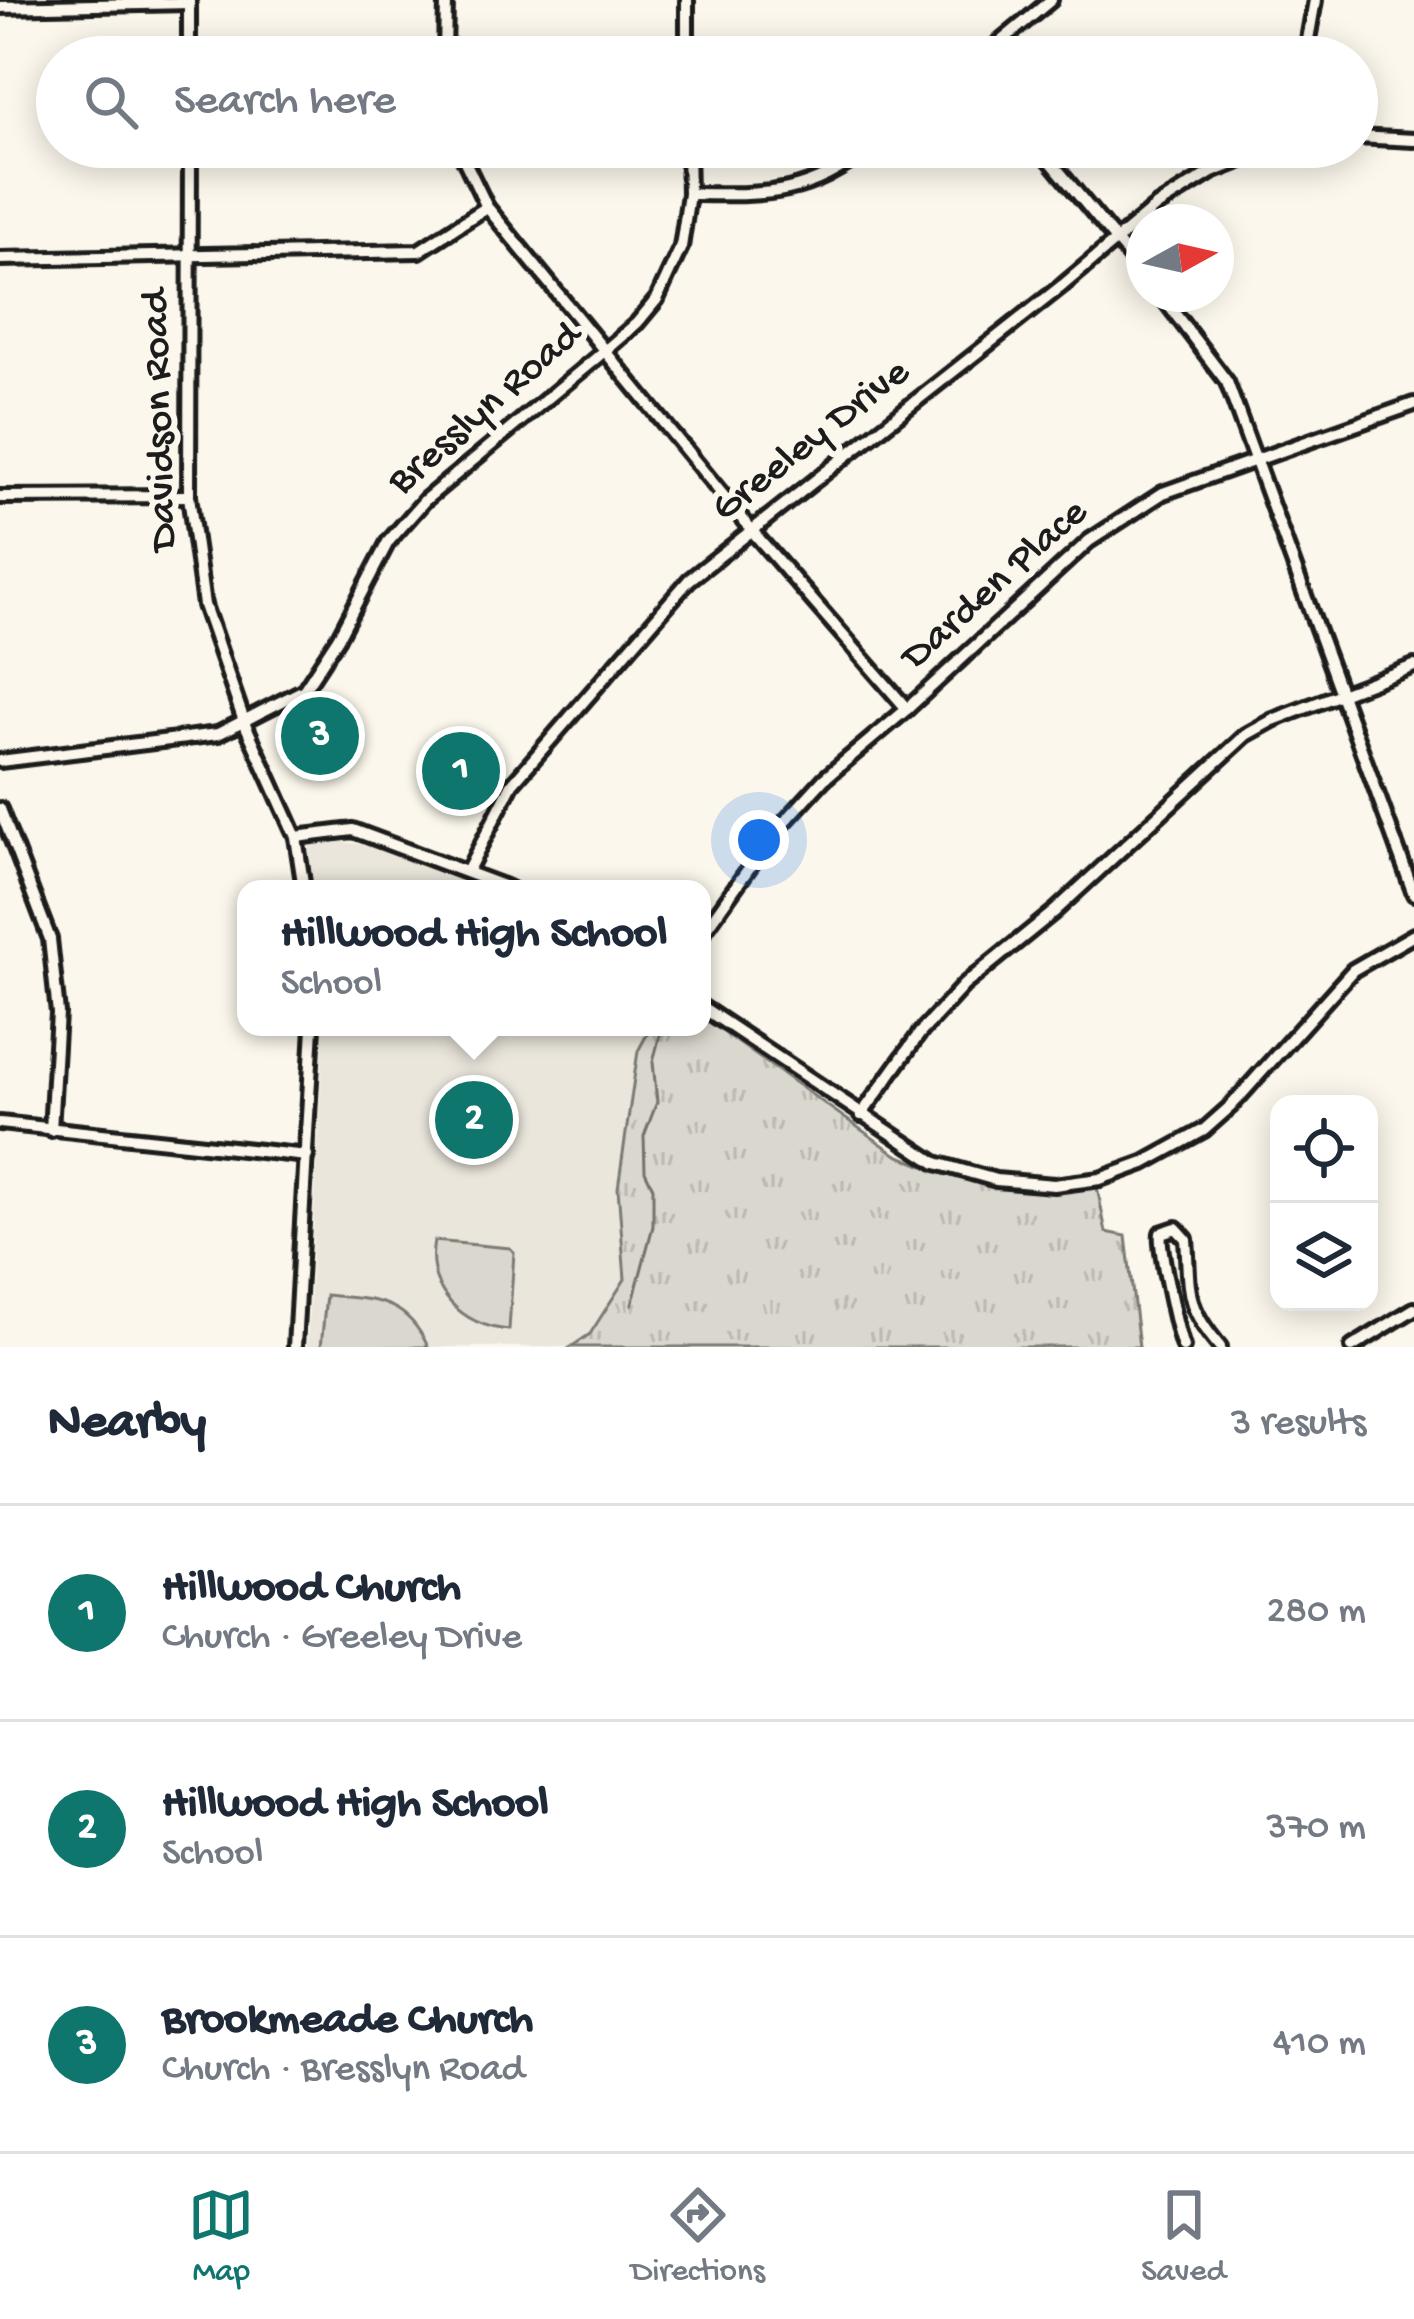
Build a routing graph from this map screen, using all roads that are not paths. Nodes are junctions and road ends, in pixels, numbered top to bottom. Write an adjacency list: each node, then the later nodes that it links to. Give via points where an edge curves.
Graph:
1 (446, 0): 8 (street)
2 (687, 0): 9 (street)
3 (1051, 0): 10 (street)
4 (1315, 0): 11 (street)
5 (189, 1): 6 (street); 7 (street)
6 (0, 8)
7 (189, 36)
8 (446, 36)
9 (687, 36)
10 (1007, 36)
11 (1309, 36)
12 (1378, 138): 13 (street)
13 (1414, 140)
14 (190, 168): 24 (street, Davidson Road)
15 (468, 168): 21 (street)
16 (688, 168): 20 (street, Bresslyn Road)
17 (840, 168): 20 (street, via 793,191)
18 (1056, 168): 22 (street)
19 (1222, 168): 22 (street, Greeley Drive)
20 (689, 194): 27 (street, Bresslyn Road, via 672,272 637,323)
21 (487, 207): 24 (street, via 419,251); 27 (street)
22 (1115, 239): 23 (street); 32 (street, Greeley Drive)
23 (1126, 252)
24 (191, 254): 25 (street); 30 (street, Davidson Road)
25 (0, 260)
26 (1174, 312): 29 (street, via 1227,382)
27 (604, 351): 32 (street); 36 (street, Bresslyn Road, via 425,500 388,542 304,690)
28 (1414, 404): 29 (street, Darden Place)
29 (1257, 458): 34 (street); 35 (street, Darden Place, via 1163,493 1089,542)
30 (189, 496): 31 (street); 36 (street, Davidson Road, via 204,605)
31 (0, 497)
32 (753, 532): 35 (street); 40 (street, Greeley Drive, via 689,580 512,784)
33 (1414, 666): 34 (street)
34 (1341, 695): 43 (street); 48 (street, via 1246,735 1196,778 964,986)
35 (907, 710): 44 (street, Darden Place, via 840,764 771,837)
36 (245, 724): 37 (street, Bresslyn Road); 39 (street, Davidson Road)
37 (0, 761)
38 (0, 808): 50 (street, via 50,939 58,1013)
39 (296, 837): 40 (street, via 353,830); 41 (street, Davidson Road)
40 (466, 872): 42 (street)
41 (303, 880)
42 (487, 880)
43 (1414, 894)
44 (711, 921)
45 (1414, 934): 48 (street, via 1353,970 1204,1130 1100,1179 996,1180 936,1163)
46 (711, 1013): 48 (street)
47 (313, 1036): 51 (street)
48 (861, 1115)
49 (0, 1124): 50 (street)
50 (51, 1130): 51 (street)
51 (307, 1156): 55 (street)
52 (1414, 1309): 57 (street)
53 (1201, 1324): 54 (street); 54 (street, via 1186,1278 1186,1238 1167,1229 1160,1252); 56 (street)
54 (1181, 1340)
55 (295, 1347)
56 (1220, 1347)
57 (1352, 1347)

